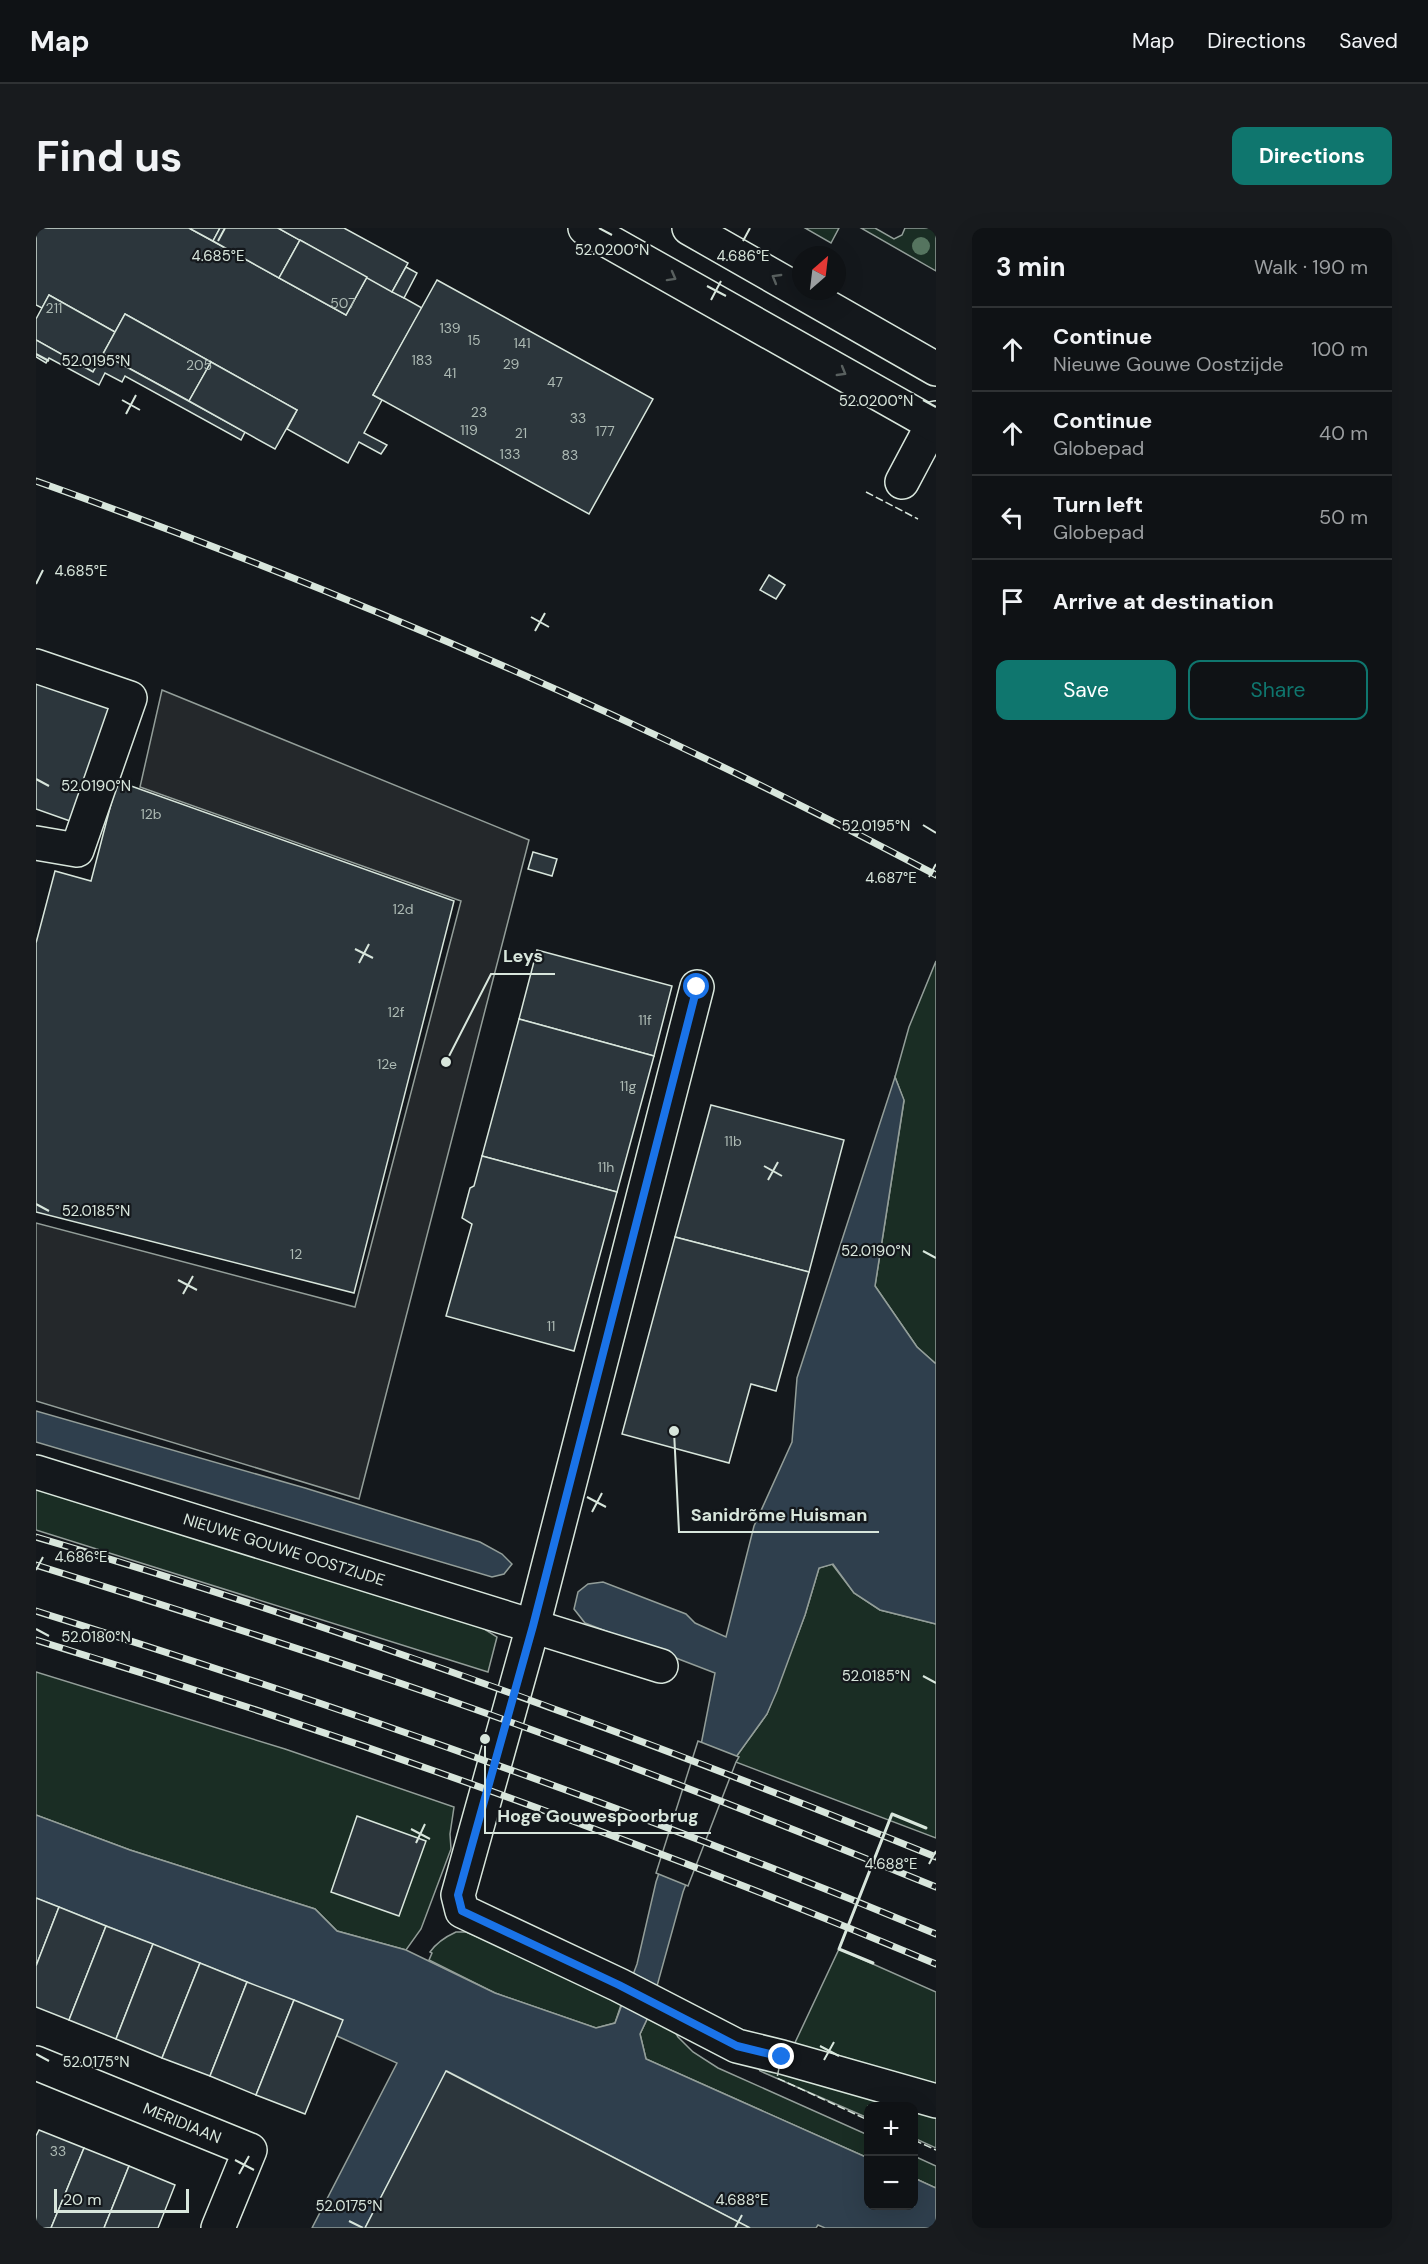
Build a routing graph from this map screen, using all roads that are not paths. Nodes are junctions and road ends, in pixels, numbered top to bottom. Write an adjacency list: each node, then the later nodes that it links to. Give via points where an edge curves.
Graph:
1 (585, 228): 4 (street, one-way to 4)
2 (689, 228): 3 (street, one-way to 2)
3 (936, 369)
4 (935, 423): 5 (street)
5 (902, 482)
6 (36, 666): 7 (street, via 130,698 77,850)
7 (36, 843)
8 (697, 987): 10 (street)
9 (36, 1472): 10 (street, NIEUWE GOUWE OOSTZIJDE)
10 (533, 1626): 11 (street, NIEUWE GOUWE OOSTZIJDE); 13 (street, via 458,1895 462,1911 737,2046)
11 (660, 1666)
12 (36, 2063): 14 (street, MERIDIAAN, via 250,2150)
13 (936, 2102)
14 (218, 2228)

